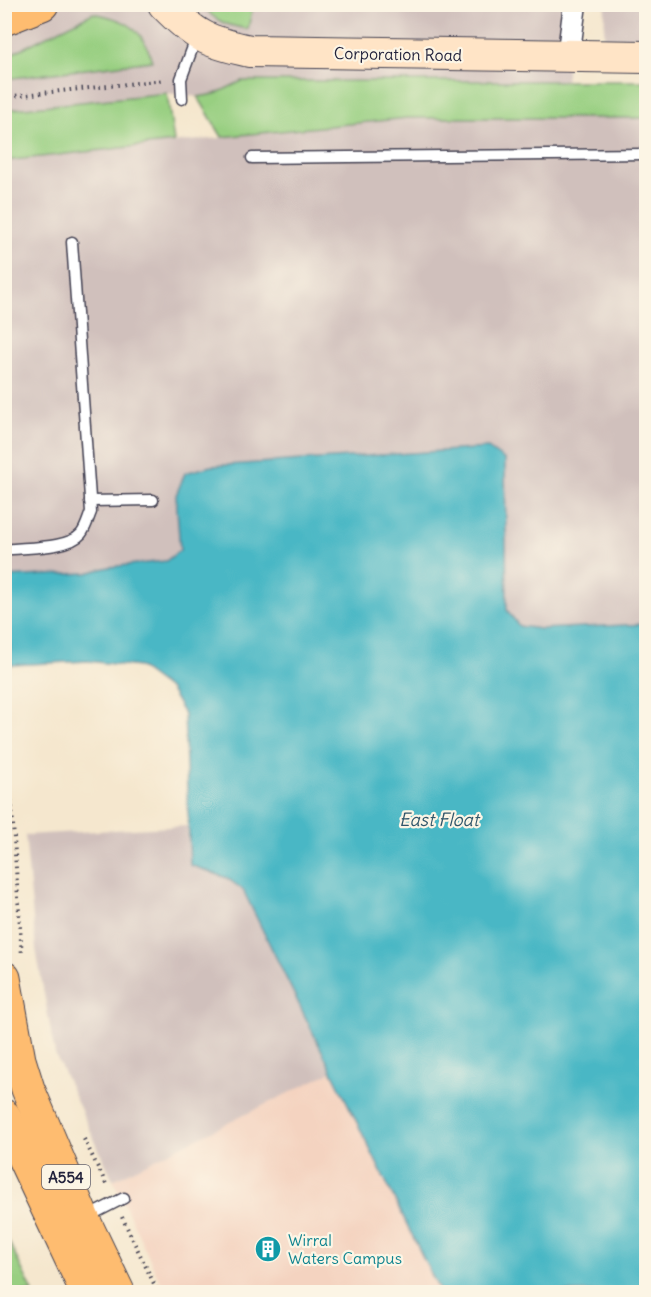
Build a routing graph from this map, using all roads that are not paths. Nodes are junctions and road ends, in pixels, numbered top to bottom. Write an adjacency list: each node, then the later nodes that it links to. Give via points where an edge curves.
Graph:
1 (42, 4): 4 (main road)
2 (164, 4): 5 (main road, Corporation Road)
3 (575, 4): 7 (street)
4 (4, 20)
5 (198, 34): 7 (main road, Corporation Road, via 212,43 249,51); 8 (lane, via 180,79)
6 (646, 57): 7 (main road, Corporation Road)
7 (568, 58)
8 (182, 99)
9 (646, 154): 10 (lane)
10 (252, 158)
11 (72, 242): 13 (lane)
12 (153, 500): 13 (lane)
13 (90, 501): 14 (lane, via 91,512 84,531 75,539)
14 (4, 550)
15 (13, 968): 16 (main road, A554)
16 (12, 1061): 19 (main road, A554)
17 (4, 1116): 19 (main road, A554)
18 (124, 1198): 19 (lane)
19 (70, 1226): 20 (main road, A554); 21 (main road, A554)
20 (87, 1293)
21 (118, 1293)

